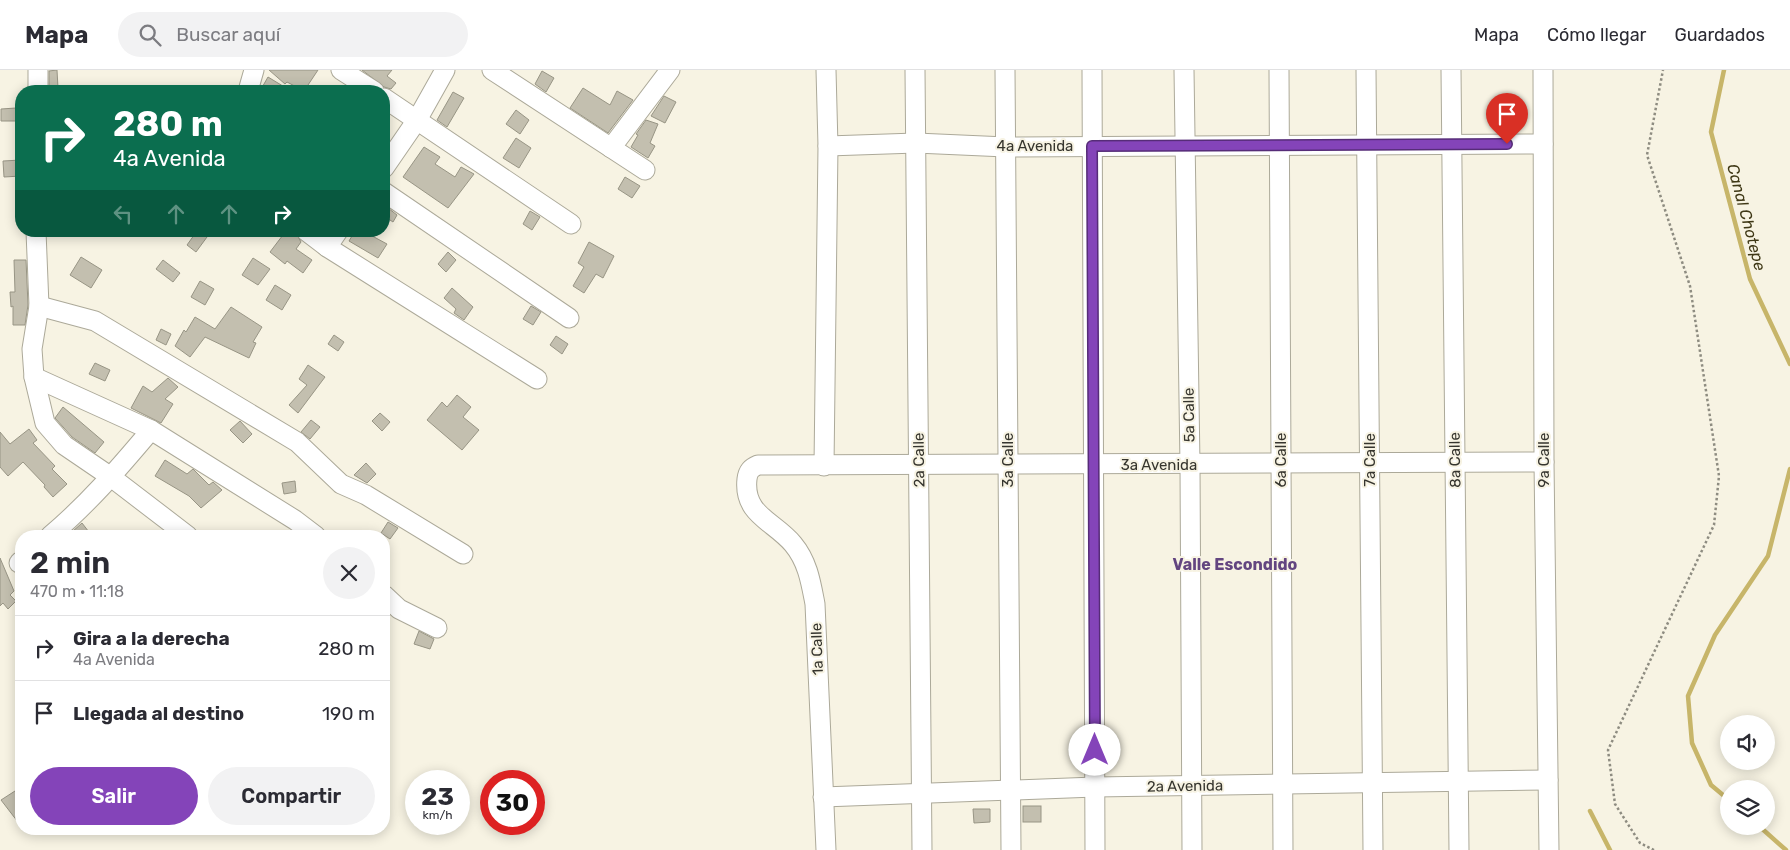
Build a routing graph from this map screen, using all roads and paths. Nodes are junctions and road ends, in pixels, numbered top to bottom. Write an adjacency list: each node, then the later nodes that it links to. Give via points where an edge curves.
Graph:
1 (38, 70): 17 (street)
2 (254, 70): 18 (street)
3 (341, 70): 19 (street)
4 (445, 70): 21 (street)
5 (492, 70): 31 (street)
6 (670, 70): 31 (street)
7 (826, 70): 27 (street)
8 (915, 70): 22 (street, 2a Calle)
9 (1005, 70): 30 (street, 3a Calle)
10 (1092, 70): 28 (street)
11 (1184, 70): 29 (street, 5a Calle)
12 (1279, 70): 25 (street, 6a Calle)
13 (1366, 70): 26 (street, 7a Calle)
14 (1451, 70): 23 (street, 8a Calle)
15 (1543, 70): 24 (street, 9a Calle)
16 (1663, 70): 80 (path, via 1647,155 1690,286 1719,476 1714,526 1608,750 1615,804 1640,843)
17 (38, 85)
18 (250, 85)
19 (365, 85)
20 (390, 102): 21 (street)
21 (417, 120): 32 (street); 35 (street)
22 (916, 143): 27 (street, 4a Avenida); 30 (street, 4a Avenida); 52 (street, 2a Calle)
23 (1452, 144): 24 (street, 4a Avenida); 26 (street, 4a Avenida); 46 (street, 8a Calle)
24 (1543, 144): 45 (street, 9a Calle)
25 (1280, 145): 26 (street, 4a Avenida); 29 (street, 4a Avenida); 47 (street, 6a Calle)
26 (1367, 145): 48 (street, 7a Calle)
27 (828, 146): 51 (street)
28 (1092, 146): 29 (street, 4a Avenida); 30 (street, 4a Avenida); 49 (street)
29 (1184, 146): 50 (street, 5a Calle)
30 (1006, 147): 53 (street, 3a Calle)
31 (611, 148): 33 (street)
32 (390, 159)
33 (645, 170)
34 (390, 196): 41 (street)
35 (571, 224)
36 (36, 237): 40 (street)
37 (314, 237): 39 (street)
38 (334, 237): 39 (street)
39 (327, 247): 43 (street)
40 (39, 306): 42 (street, via 32,350); 59 (street, via 95,321 296,442 341,484 366,495)
41 (569, 318)
42 (34, 377): 44 (street); 55 (street, via 45,423 64,445)
43 (537, 379)
44 (151, 430): 55 (street); 58 (street)
45 (1544, 462): 46 (street, 3a Avenida); 62 (street, 9a Calle)
46 (1456, 463): 48 (street, 3a Avenida); 63 (street, 8a Calle)
47 (1281, 464): 48 (street, 3a Avenida); 50 (street, 3a Avenida); 65 (street, 6a Calle)
48 (1370, 464): 64 (street, 7a Calle)
49 (1094, 465): 50 (street, 3a Avenida); 53 (street, 3a Avenida); 67 (street)
50 (1190, 465): 66 (street, 5a Calle)
51 (824, 466): 52 (street, 3a Avenida); 54 (street, 3a Avenida, via 758,466)
52 (919, 466): 53 (street, 3a Avenida); 69 (street, 2a Calle)
53 (1008, 466): 68 (street, 3a Calle)
54 (748, 473): 70 (street, 1a Calle, via 746,494 754,510 793,544 808,568 815,604)
55 (111, 477): 56 (street); 57 (street)
56 (57, 530)
57 (180, 530)
58 (308, 530)
59 (463, 554)
60 (390, 601): 61 (street, via 399,609)
61 (437, 628)
62 (1548, 780): 63 (street, 2a Avenida); 79 (street, 9a Calle)
63 (1458, 781): 64 (street, 2a Avenida); 78 (street, 8a Calle)
64 (1372, 783): 65 (street, 2a Avenida); 77 (street, 7a Calle)
65 (1282, 784): 66 (street, 2a Avenida); 76 (street, 6a Calle)
66 (1192, 786): 67 (street, 2a Avenida); 75 (street, 5a Calle)
67 (1095, 787): 68 (street, 2a Avenida); 74 (street)
68 (1011, 790): 69 (street, 2a Avenida); 73 (street, 3a Calle)
69 (921, 792): 70 (street, 2a Avenida); 72 (street, 2a Calle)
70 (823, 796): 71 (street, 1a Calle)
71 (826, 850)
72 (922, 850)
73 (1011, 850)
74 (1095, 850)
75 (1192, 850)
76 (1283, 850)
77 (1373, 850)
78 (1459, 850)
79 (1549, 850)
80 (1654, 850)

